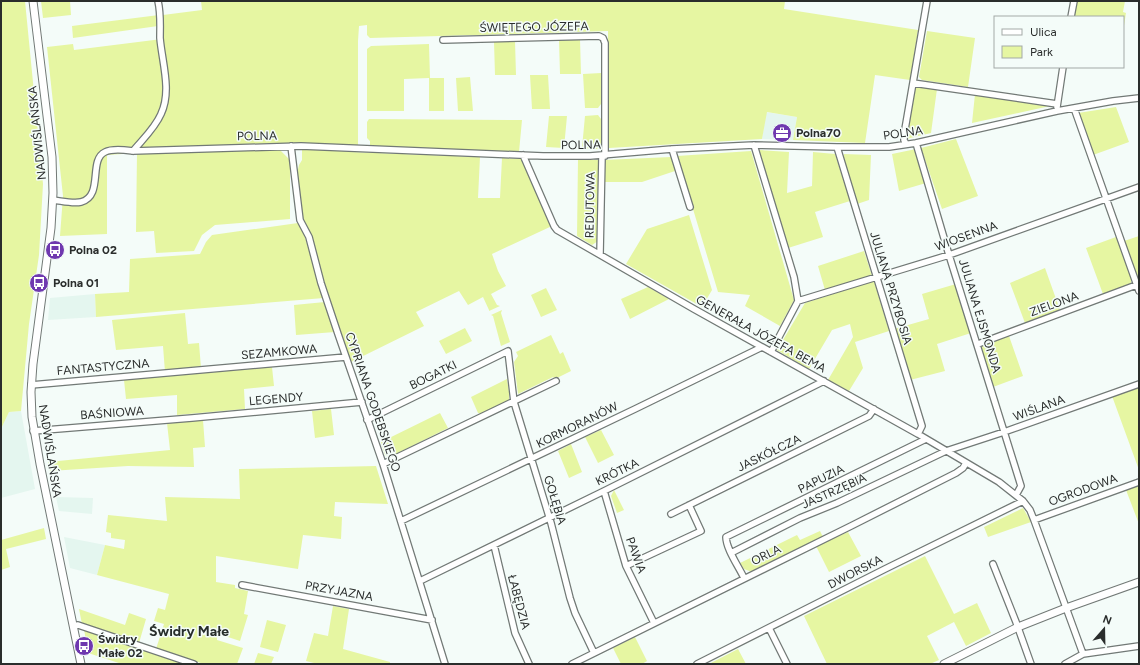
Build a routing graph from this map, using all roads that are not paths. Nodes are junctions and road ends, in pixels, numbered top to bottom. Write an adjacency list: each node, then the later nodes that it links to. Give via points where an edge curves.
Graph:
1 (32, 1): 24 (main road, NADWIŚLAŃSKA, via 52,157)
2 (158, 1): 19 (street, via 166,97 162,113 155,125)
3 (927, 1): 8 (street)
4 (1074, 1): 5 (street)
5 (1071, 16)
6 (443, 40): 21 (street, ŚWIĘTEGO JÓZEFA, via 599,36 603,38)
7 (1063, 68): 10 (street)
8 (913, 83): 10 (street); 14 (street, via 904,136)
9 (1139, 98): 11 (street, POLNA)
10 (1057, 104): 12 (street)
11 (1074, 108): 12 (street, POLNA); 23 (street)
12 (1057, 111): 13 (street, POLNA)
13 (916, 143): 14 (street, POLNA); 27 (street, JULIANA EJSMONDA)
14 (906, 144): 17 (street, POLNA, via 889,147)
15 (754, 145): 17 (street, POLNA); 18 (street, POLNA); 31 (street, via 794,277)
16 (291, 146): 19 (street, POLNA); 20 (street, POLNA); 36 (street, CYPRIANA GODEBSKIEGO, via 300,220)
17 (837, 147): 28 (street, JULIANA PRZYBOSIA)
18 (672, 149): 21 (street, POLNA); 25 (street)
19 (133, 151): 24 (street, POLNA, via 114,150 102,154 97,164 93,192 82,202)
20 (523, 155): 21 (street, POLNA); 26 (street, GENERAŁA JÓZEFA BEMA, via 557,230)
21 (603, 156): 26 (street, REDUTOWA)
22 (1139, 187): 23 (street, WIOSENNA)
23 (1106, 199): 27 (street, WIOSENNA); 29 (street)
24 (54, 200): 41 (main road, NADWIŚLAŃSKA)
25 (690, 207)
26 (600, 254): 33 (street, GENERAŁA JÓZEFA BEMA)
27 (949, 255): 28 (street, WIOSENNA); 32 (street, JULIANA EJSMONDA)
28 (876, 278): 31 (street, WIOSENNA); 49 (street, JULIANA PRZYBOSIA, via 922,426)
29 (1138, 284): 30 (street); 32 (street, ZIELONA)
30 (1139, 291)
31 (798, 301): 35 (street)
32 (978, 344): 48 (street, JULIANA EJSMONDA)
33 (762, 347): 35 (street, GENERAŁA JÓZEFA BEMA); 52 (street, KORMORANÓW)
34 (508, 351): 43 (street, GOŁĘBIA); 46 (street, BOGATKI)
35 (771, 352): 39 (street, GENERAŁA JÓZEFA BEMA)
36 (346, 357): 37 (street, SEZAMKOWA); 42 (street, CYPRIANA GODEBSKIEGO)
37 (177, 372): 41 (street, FANTASTYCZNA)
38 (556, 381): 43 (street)
39 (824, 381): 44 (street, GENERAŁA JÓZEFA BEMA); 56 (street, KRÓTKA)
40 (1139, 384): 48 (street, WIŚLANA)
41 (31, 385): 47 (main road, NADWIŚLAŃSKA)
42 (362, 402): 45 (street, LEGENDY); 46 (street, CYPRIANA GODEBSKIEGO)
43 (514, 402): 52 (street, GOŁĘBIA); 54 (street)
44 (874, 410): 49 (street, GENERAŁA JÓZEFA BEMA); 59 (street, JASKÓŁCZA, via 869,416)
45 (192, 418): 47 (street, BAŚNIOWA)
46 (367, 420): 54 (street, CYPRIANA GODEBSKIEGO)
47 (33, 431): 75 (main road, NADWIŚLAŃSKA)
48 (1004, 432): 51 (street, WIŚLANA); 57 (street, JULIANA EJSMONDA, via 1021,486)
49 (918, 434): 50 (street, GENERAŁA JÓZEFA BEMA)
50 (926, 439): 51 (street, GENERAŁA JÓZEFA BEMA); 65 (street, PAPUZIA, via 726,537)
51 (946, 451): 53 (street, GENERAŁA JÓZEFA BEMA); 65 (street, JASTRZĘBIA, via 800,518)
52 (531, 459): 61 (street, GOŁĘBIA); 63 (street, KORMORANÓW)
53 (966, 462): 57 (street, GENERAŁA JÓZEFA BEMA); 68 (street, ORLA, via 956,473)
54 (383, 464): 63 (street, CYPRIANA GODEBSKIEGO)
55 (1139, 482): 62 (street, OGRODOWA)
56 (604, 492): 61 (street, KRÓTKA); 67 (street, PAWIA)
57 (1016, 495): 58 (street, GENERAŁA JÓZEFA BEMA)
58 (1023, 501): 62 (street); 77 (street, DWORSKA)
59 (689, 505): 60 (street, JASKÓŁCZA); 67 (street, via 701,531)
60 (671, 514)
61 (549, 518): 64 (street, KRÓTKA); 79 (street, GOŁĘBIA, via 572,605)
62 (1034, 520): 72 (street)
63 (401, 521): 69 (street, CYPRIANA GODEBSKIEGO)
64 (494, 545): 69 (street, KRÓTKA); 84 (street, ŁABĘDZIA, via 515,633)
65 (731, 553): 68 (street)
66 (993, 564): 76 (street)
67 (626, 566): 74 (street, PAWIA)
68 (744, 578): 74 (street, ORLA)
69 (420, 581): 73 (street, CYPRIANA GODEBSKIEGO)
70 (1139, 582): 72 (main road)
71 (242, 585): 73 (street, PRZYJAZNA)
72 (1066, 608): 76 (main road); 80 (street)
73 (432, 620): 83 (street, CYPRIANA GODEBSKIEGO)
74 (654, 623): 79 (street, ORLA)
75 (74, 626): 81 (main road, NADWIŚLAŃSKA); 82 (street)
76 (1018, 627): 88 (main road); 89 (street)
77 (769, 628): 86 (street, DWORSKA); 87 (street)
78 (1139, 646): 80 (street)
79 (594, 653): 85 (street, ORLA)
80 (1083, 654): 90 (street)
81 (82, 664)
82 (194, 664)
83 (445, 664)
84 (529, 664)
85 (572, 664)
86 (697, 664)
87 (786, 664)
88 (944, 664)
89 (1031, 664)
90 (1066, 664)

